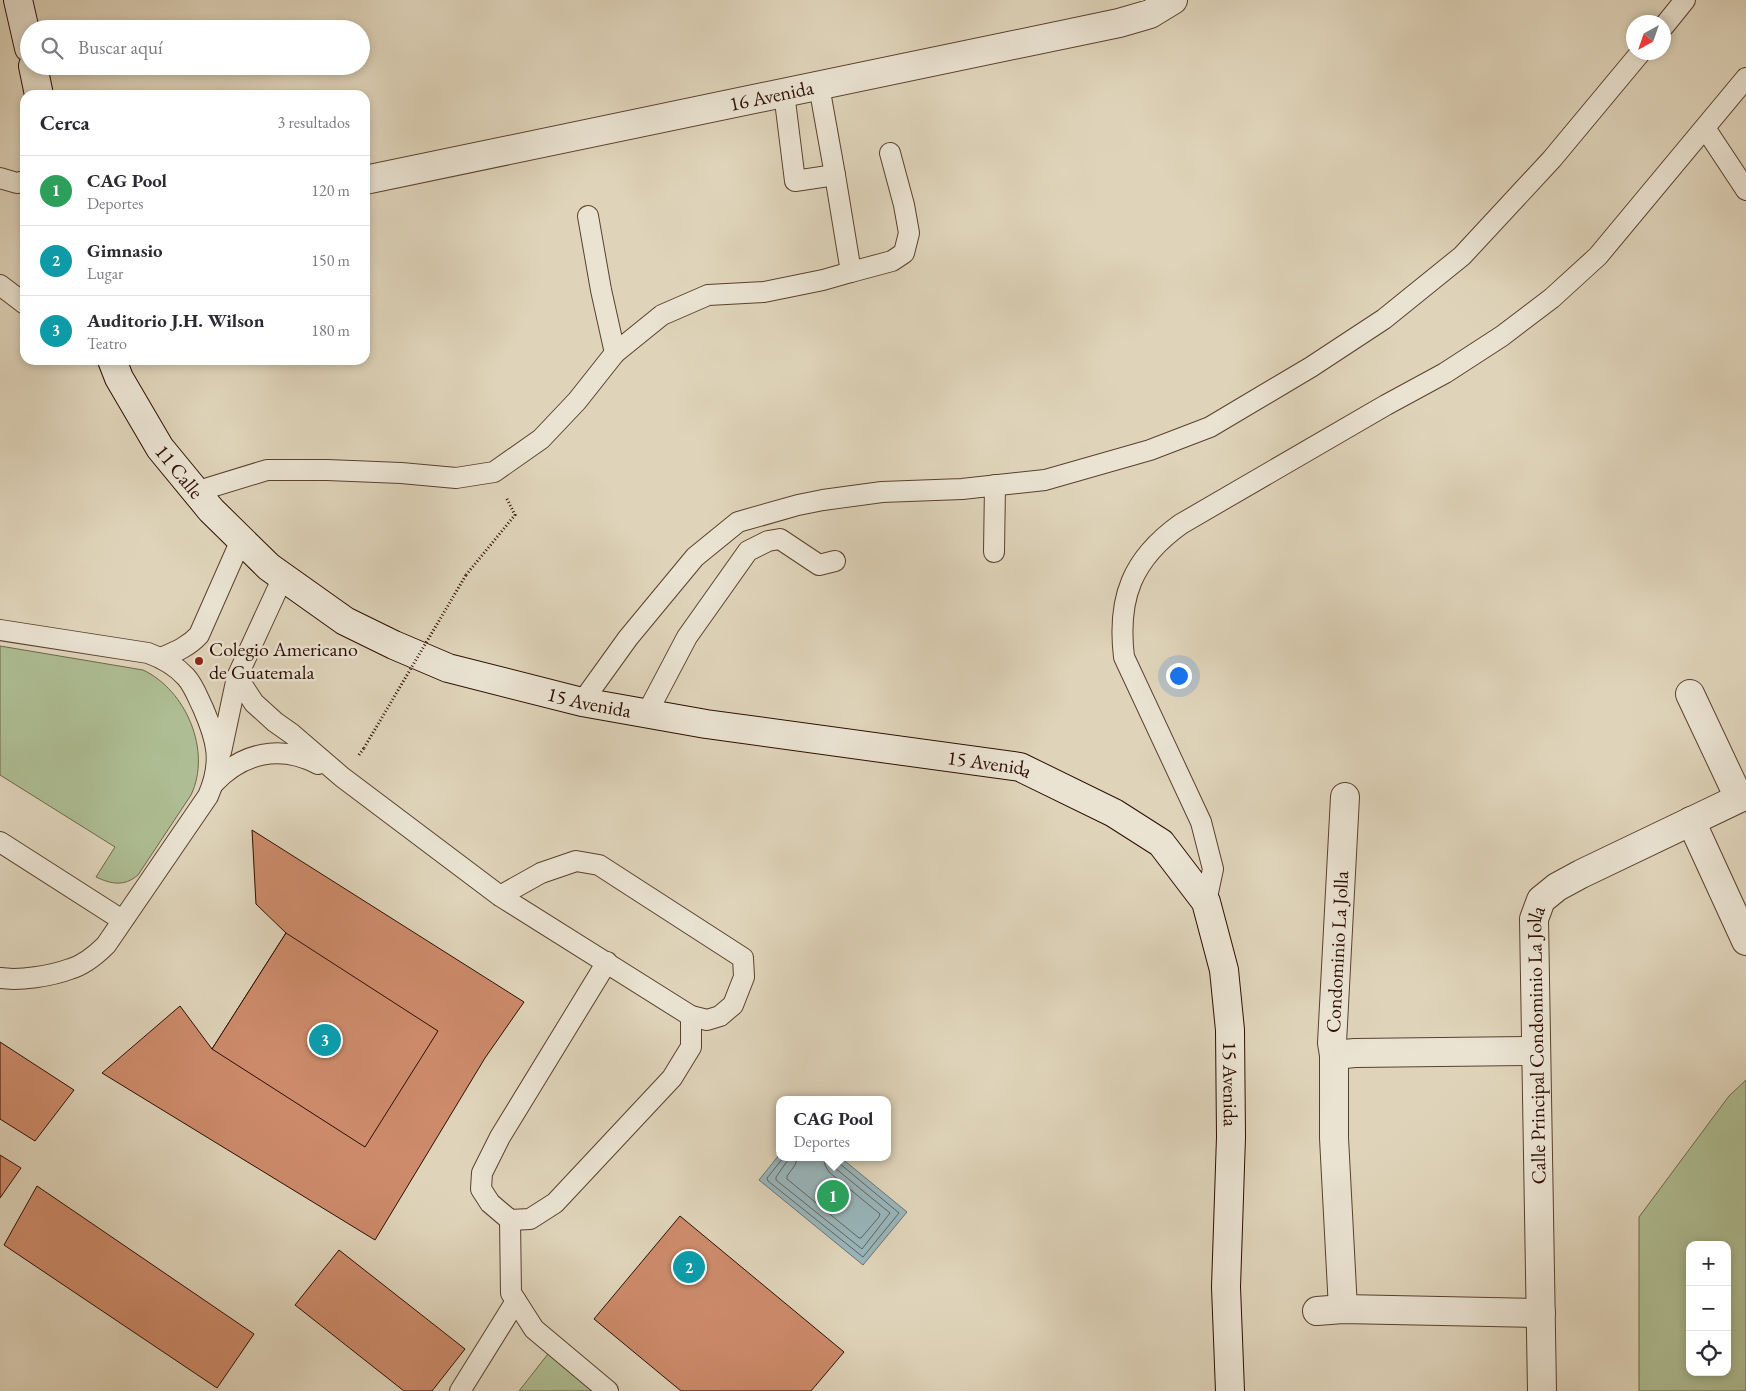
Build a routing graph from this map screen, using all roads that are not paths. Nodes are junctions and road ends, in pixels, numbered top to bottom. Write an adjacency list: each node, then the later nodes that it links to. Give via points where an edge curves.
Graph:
1 (18, 0): 5 (street)
2 (1173, 0): 9 (street, 16 Avenida, via 1150,14 1119,23)
3 (1686, 0): 4 (lane)
4 (1671, 18)
5 (23, 20)
6 (1634, 60): 25 (lane, via 1552,159 1462,256 1384,319 1210,427 1150,450 1045,480)
7 (35, 75): 10 (street)
8 (1746, 78): 12 (lane)
9 (819, 86): 11 (street, 16 Avenida); 14 (lane)
10 (38, 90)
11 (784, 93): 14 (lane, via 795,181); 16 (street, 16 Avenida)
12 (1705, 128): 18 (lane); 44 (lane, via 1598,256 1552,298 1446,373 1181,524 1164,536 1138,568 1123,610 1124,658 1200,822 1213,869)
13 (890, 153): 20 (lane, via 909,233 904,253 892,261)
14 (835, 175): 20 (lane)
15 (0, 178): 17 (lane)
16 (370, 179)
17 (20, 182)
18 (1746, 190)
19 (588, 216): 23 (lane)
20 (851, 272): 23 (lane, via 764,292 708,295 662,315)
21 (0, 285): 22 (lane)
22 (20, 300)
23 (615, 354): 26 (lane, via 541,439 494,472 456,478 401,473 267,470)
24 (114, 365): 26 (street, 11 Calle, via 160,448)
25 (995, 485): 28 (lane); 35 (lane, via 882,492 822,500 738,522 694,557 628,638)
26 (195, 492): 27 (street, 11 Calle)
27 (241, 540): 30 (street, 11 Calle); 32 (lane, via 199,635 192,643)
28 (994, 552)
29 (827, 563): 36 (lane, via 780,539 768,541 748,552 687,636)
30 (276, 572): 33 (lane); 35 (street, 15 Avenida, via 345,621 403,649 448,668)
31 (0, 630): 32 (lane, via 148,653)
32 (161, 658): 38 (lane, via 186,678 196,692 214,734 217,757)
33 (237, 677): 37 (lane, via 258,707); 38 (lane)
34 (1690, 694): 39 (street)
35 (582, 702): 36 (street, 15 Avenida)
36 (647, 713): 44 (street, 15 Avenida, via 1020,768 1114,813 1162,843)
37 (342, 777): 38 (lane, via 304,757 276,754 247,758); 43 (lane)
38 (214, 783): 45 (lane)
39 (1743, 796): 41 (street, Calle Principal Condominio La Jolla)
40 (1345, 797): 51 (street, Condominio La Jolla, via 1332,1043)
41 (1691, 821): 46 (street); 50 (street, Calle Principal Condominio La Jolla, via 1581,874 1541,900 1534,919)
42 (0, 842): 45 (lane)
43 (500, 896): 47 (lane); 49 (lane, via 541,873 576,861 598,865 742,958 744,977 733,1005 720,1016 707,1020)
44 (1206, 902): 57 (street, 15 Avenida, via 1224,970 1230,1030 1231,1136 1226,1287)
45 (122, 920): 48 (lane, via 106,945 70,969 27,978)
46 (1746, 941)
47 (607, 962): 49 (lane); 52 (lane, via 500,1137 482,1173 480,1189 490,1203)
48 (0, 978)
49 (691, 1016): 52 (lane, via 691,1047 672,1078 555,1203 530,1219)
50 (1536, 1051): 51 (street, Condominio La Jolla); 54 (street, Calle Principal Condominio La Jolla)
51 (1334, 1055): 54 (street, via 1330,1310)
52 (510, 1220): 53 (lane, via 511,1293)
53 (516, 1301): 55 (lane); 56 (lane, via 534,1329)
54 (1541, 1313): 58 (street, Calle Principal Condominio La Jolla)
55 (460, 1391)
56 (608, 1391)
57 (1230, 1391)
58 (1542, 1391)

